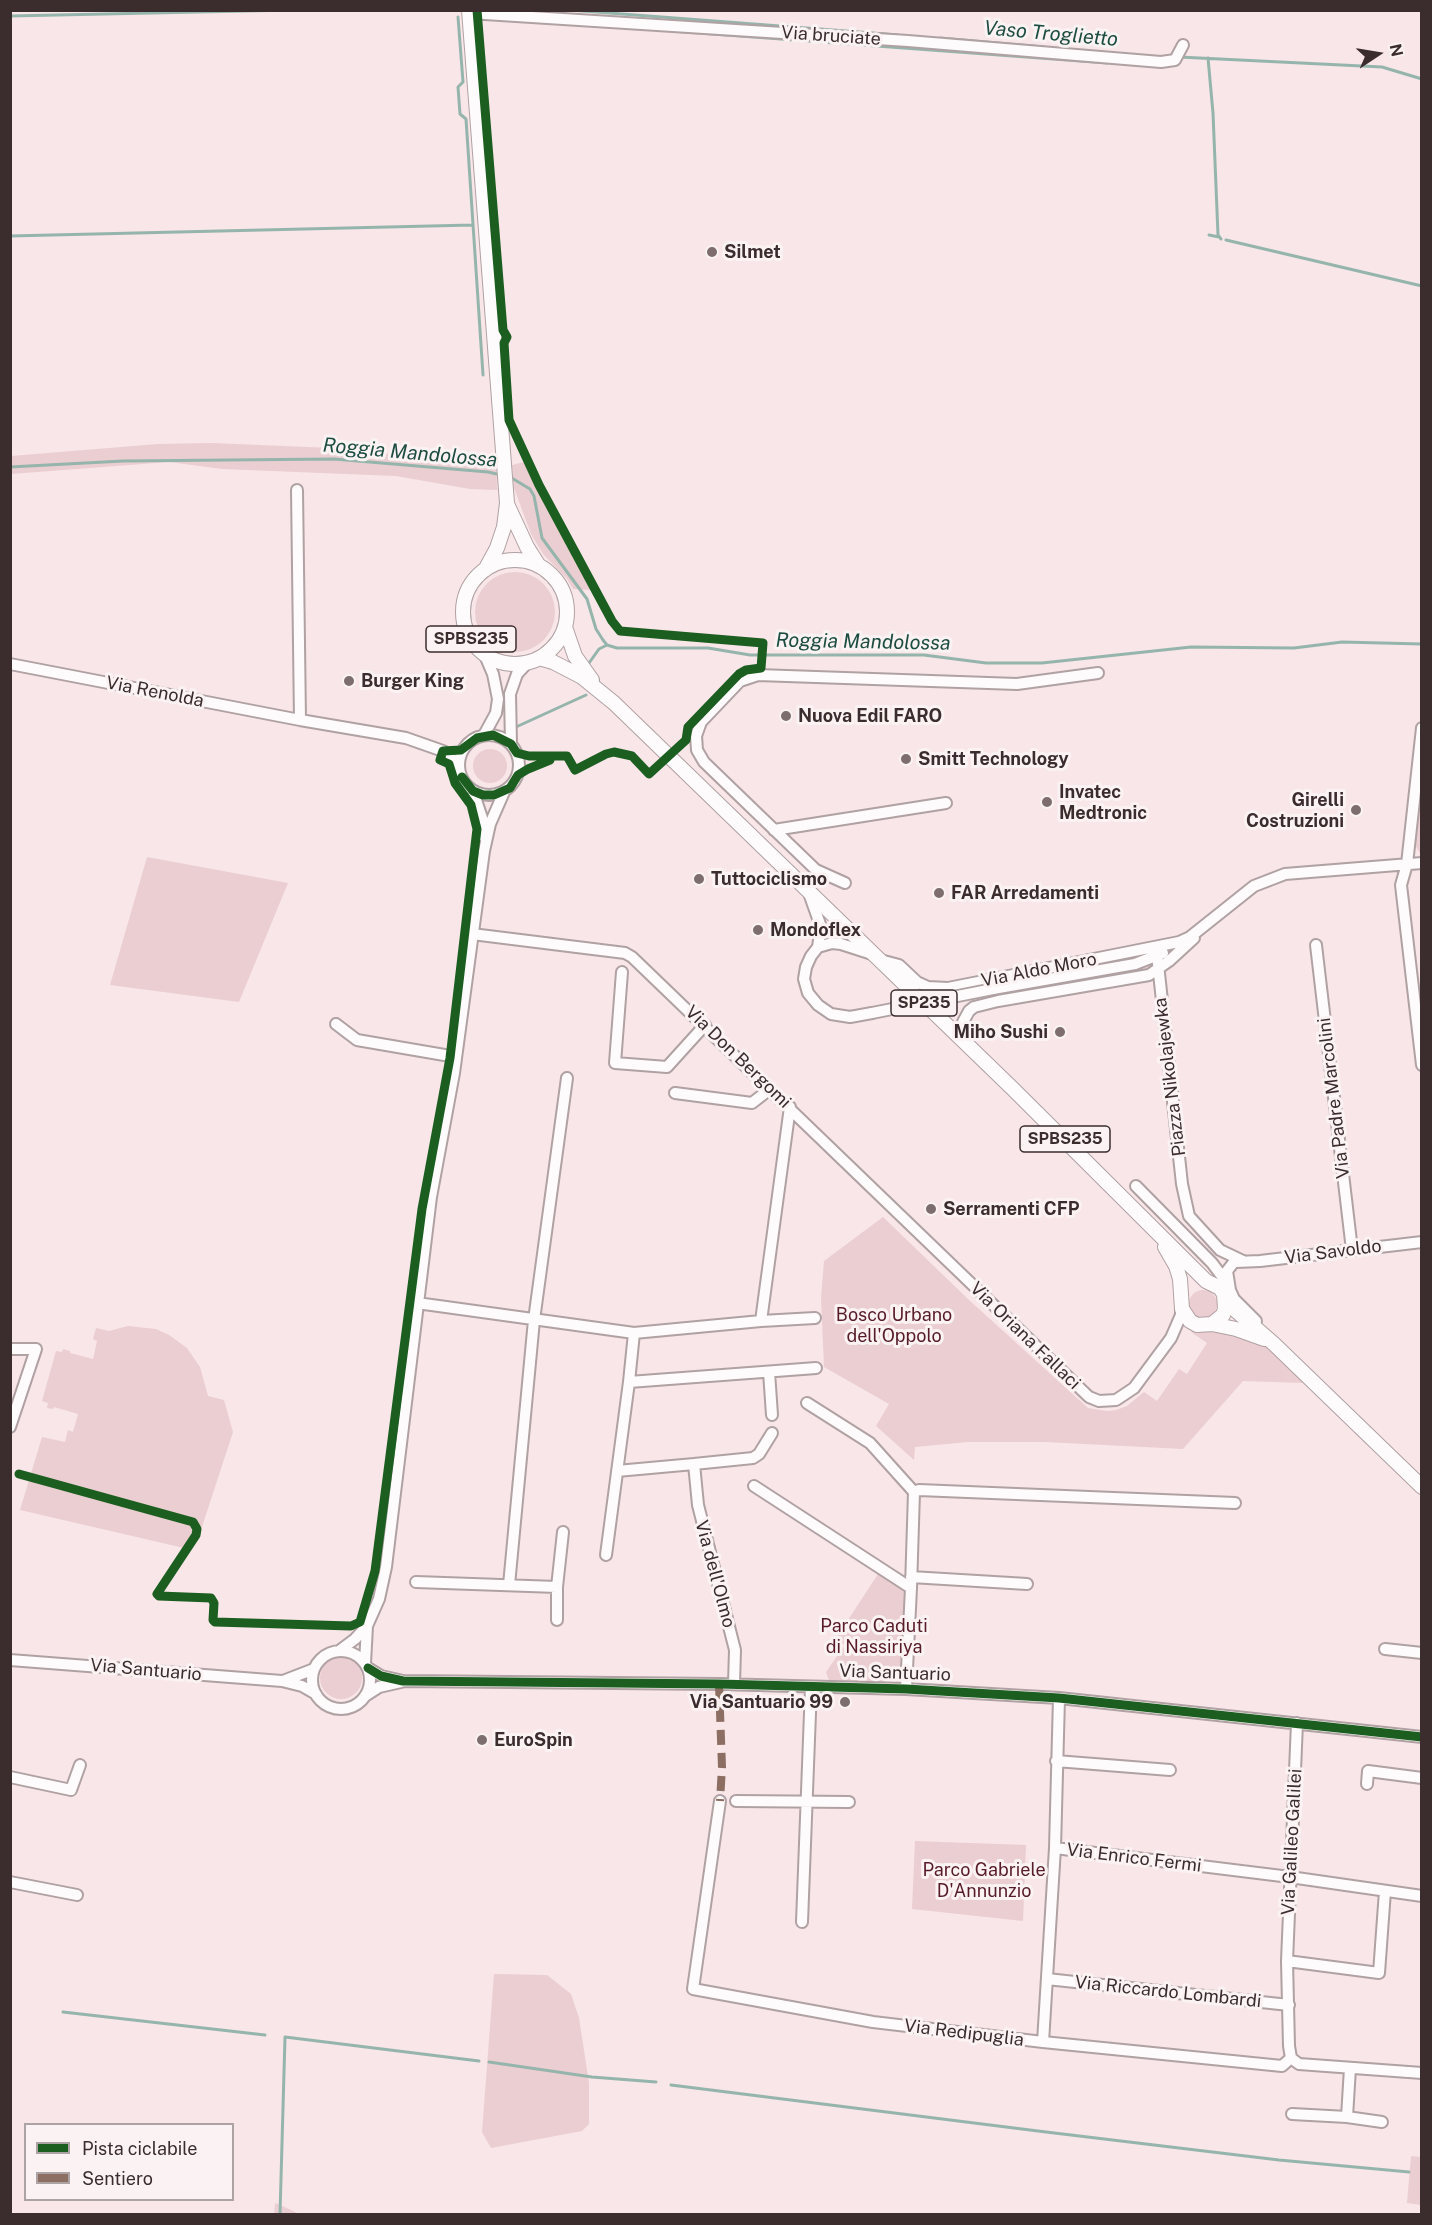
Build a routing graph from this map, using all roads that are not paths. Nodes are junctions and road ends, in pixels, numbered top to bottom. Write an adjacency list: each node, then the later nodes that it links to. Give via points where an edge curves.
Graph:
1 (469, 12): 2 (street, Via bruciate, via 1161,62 1172,62); 4 (main road, SPBS235)
2 (1180, 52)
3 (297, 490): 13 (street)
4 (506, 496): 5 (main road, SPBS235); 6 (main road, SPBS235, via 504,527)
5 (539, 566): 6 (main road, via 517,560); 7 (main road, SPBS235, via 560,586 567,613)
6 (485, 570): 8 (main road, SPBS235, via 469,588 463,611 468,635)
7 (565, 627): 9 (main road, via 555,645); 12 (main road, SPBS235, via 575,656)
8 (484, 653): 9 (main road, SPBS235, via 510,664); 15 (street, via 498,699 496,713)
9 (534, 660): 12 (main road, SPBS235, via 567,669); 16 (street, via 517,674 510,694)
10 (10, 664): 13 (street, Via Renolda)
11 (1098, 673): 24 (street, via 1017,684 758,675 740,681 701,722 697,750 704,762)
12 (600, 691): 30 (main road)
13 (300, 720): 18 (street, Via Renolda, via 406,738)
14 (1422, 728): 20 (street)
15 (484, 735): 16 (street, via 503,738); 17 (street)
16 (511, 744): 22 (street, via 520,768 515,782)
17 (466, 746): 18 (street); 19 (street)
18 (443, 751): 19 (street, Via Renolda)
19 (459, 769): 21 (street)
20 (1419, 779): 27 (street)
21 (473, 791): 22 (street, via 483,795); 25 (street, via 482,818)
22 (504, 792): 25 (street)
23 (946, 803): 24 (street)
24 (774, 830): 28 (street)
25 (484, 851): 32 (street)
26 (1422, 863): 27 (street, Via Aldo Moro)
27 (1407, 864): 31 (street, Via Aldo Moro, via 1285,874 1254,886); 45 (street, via 1401,885)
28 (816, 870): 29 (street); 30 (street)
29 (845, 883)
30 (805, 887): 34 (street, via 821,927); 37 (main road)
31 (1200, 931): 36 (street, Via Aldo Moro); 38 (street, Via Aldo Moro)
32 (472, 934): 42 (street, Via Don Bergomi, via 625,953); 44 (street)
33 (1316, 945): 53 (street, Via Padre Marcolini)
34 (818, 946): 37 (street, Via Aldo Moro, via 841,944); 40 (street, bridge, via 806,967 808,993 831,1014 850,1017)
35 (1135, 952): 36 (street, Via Aldo Moro); 37 (street, Via Aldo Moro, via 941,989 917,982 899,965); 40 (street)
36 (1154, 952): 38 (street, Piazza Nikolajewka); 40 (street, via 1135,964)
37 (876, 957): 43 (main road, SP235)
38 (1158, 969): 43 (street, Via Aldo Moro, via 1149,975 974,1007 963,1022); 54 (street, Piazza Nikolajewka, via 1182,1184 1190,1220 1220,1250)
39 (622, 972): 42 (street, via 615,1063 668,1067)
40 (1068, 974)
41 (336, 1024): 44 (street, via 357,1040)
42 (705, 1025): 47 (street, Via Don Bergomi)
43 (969, 1046): 51 (main road, SPBS235)
44 (456, 1057): 60 (street)
45 (1422, 1065)
46 (567, 1078): 62 (street)
47 (770, 1089): 48 (street, via 752,1103); 49 (street, Via Don Bergomi)
48 (675, 1093)
49 (790, 1107): 55 (street, Via Don Bergomi); 63 (street)
50 (1136, 1186): 57 (street)
51 (1159, 1234): 56 (main road, SPBS235); 58 (main road, SPBS235, via 1176,1266)
52 (1422, 1242): 53 (street, Via Savoldo)
53 (1352, 1250): 54 (street, Via Savoldo)
54 (1239, 1261): 57 (street, via 1227,1271)
55 (959, 1271): 66 (street, Via Oriana Fallaci, via 1089,1397 1099,1401 1116,1400 1134,1389)
56 (1206, 1281): 58 (main road, via 1188,1287); 59 (main road, via 1220,1288)
57 (1227, 1283): 68 (street, via 1234,1299 1267,1331)
58 (1181, 1300): 64 (main road, via 1190,1321); 66 (street, Via Oriana Fallaci)
59 (1226, 1302): 64 (main road, via 1222,1315); 68 (main road)
60 (417, 1303): 62 (street); 90 (street, via 386,1567 379,1599)
61 (815, 1318): 63 (street)
62 (534, 1320): 65 (street); 87 (street)
63 (761, 1321): 65 (street)
64 (1208, 1325): 66 (street, via 1193,1327); 68 (main road, via 1254,1335)
65 (634, 1333): 71 (street)
66 (1171, 1338)
67 (10, 1349): 74 (street, via 36,1349)
68 (1279, 1349): 79 (main road)
69 (816, 1368): 70 (street)
70 (769, 1372): 71 (street); 73 (street)
71 (629, 1382): 77 (street)
72 (807, 1404): 80 (street, via 870,1443)
73 (772, 1415)
74 (10, 1427)
75 (772, 1433): 76 (street, via 753,1458)
76 (694, 1464): 77 (street); 99 (street, Via dell'Olmo, via 700,1514 735,1650)
77 (617, 1471): 83 (street)
78 (754, 1486): 85 (street)
79 (1422, 1487)
80 (914, 1492): 81 (street); 85 (street)
81 (1235, 1503)
82 (563, 1532): 88 (street)
83 (606, 1555)
84 (417, 1582): 87 (street)
85 (911, 1582): 86 (street); 101 (street)
86 (1027, 1584)
87 (509, 1585): 88 (street)
88 (557, 1587): 89 (street)
89 (557, 1620)
90 (367, 1626): 92 (street); 95 (street)
91 (1385, 1650): 93 (street)
92 (339, 1651): 95 (street, via 358,1656); 96 (street, via 328,1653)
93 (1422, 1653)
94 (10, 1660): 97 (street, Via Santuario)
95 (366, 1666): 98 (street, Via Santuario, via 381,1676); 103 (street, via 370,1678)
96 (314, 1669): 97 (street, Via Santuario); 102 (street)
97 (282, 1681): 102 (street, Via Santuario)
98 (403, 1681): 99 (street, Via Santuario); 103 (street, Via Santuario, via 379,1687)
99 (734, 1684): 100 (street, Via Santuario)
100 (811, 1687): 101 (street, Via Santuario); 115 (street)
101 (906, 1689): 104 (street, Via Santuario)
102 (316, 1694): 103 (street, via 330,1707 340,1708 350,1707)
103 (365, 1696)
104 (1059, 1698): 105 (street, Via Santuario); 107 (street, Via Enrico Fermi)
105 (1297, 1724): 106 (street, Via Santuario); 118 (street, Via Galileo Galilei)
106 (1422, 1737)
107 (1056, 1761): 109 (street); 117 (street, Via Enrico Fermi)
108 (80, 1765): 110 (street, via 71,1790)
109 (1170, 1770)
110 (10, 1777)
111 (1422, 1778): 112 (street, via 1368,1771)
112 (1366, 1784)
113 (720, 1801): 127 (street, Via Redipuglia, via 693,1989 873,2022)
114 (736, 1801): 115 (street)
115 (807, 1801): 116 (street); 123 (street)
116 (849, 1802)
117 (1055, 1848): 118 (street, Via Enrico Fermi); 125 (street)
118 (1290, 1877): 120 (street, Via Enrico Fermi); 124 (street, Via Galileo Galilei)
119 (10, 1882): 121 (street)
120 (1385, 1892): 122 (street, Via Enrico Fermi); 124 (street, via 1378,1973)
121 (76, 1895)
122 (1422, 1896)
123 (802, 1922)
124 (1287, 1961): 126 (street, Via Galileo Galilei)
125 (1047, 1979): 126 (street, Via Riccardo Lombardi); 127 (street)
126 (1289, 2005): 128 (street, Via Galileo Galilei)
127 (1043, 2042): 128 (street, Via Redipuglia, via 1282,2066)
128 (1291, 2058): 129 (street, Via Redipuglia, via 1299,2064)
129 (1350, 2068): 130 (street, Via Redipuglia); 132 (street)
130 (1422, 2073)
131 (1292, 2114): 132 (street)
132 (1347, 2117): 133 (street)
133 (1382, 2122)

